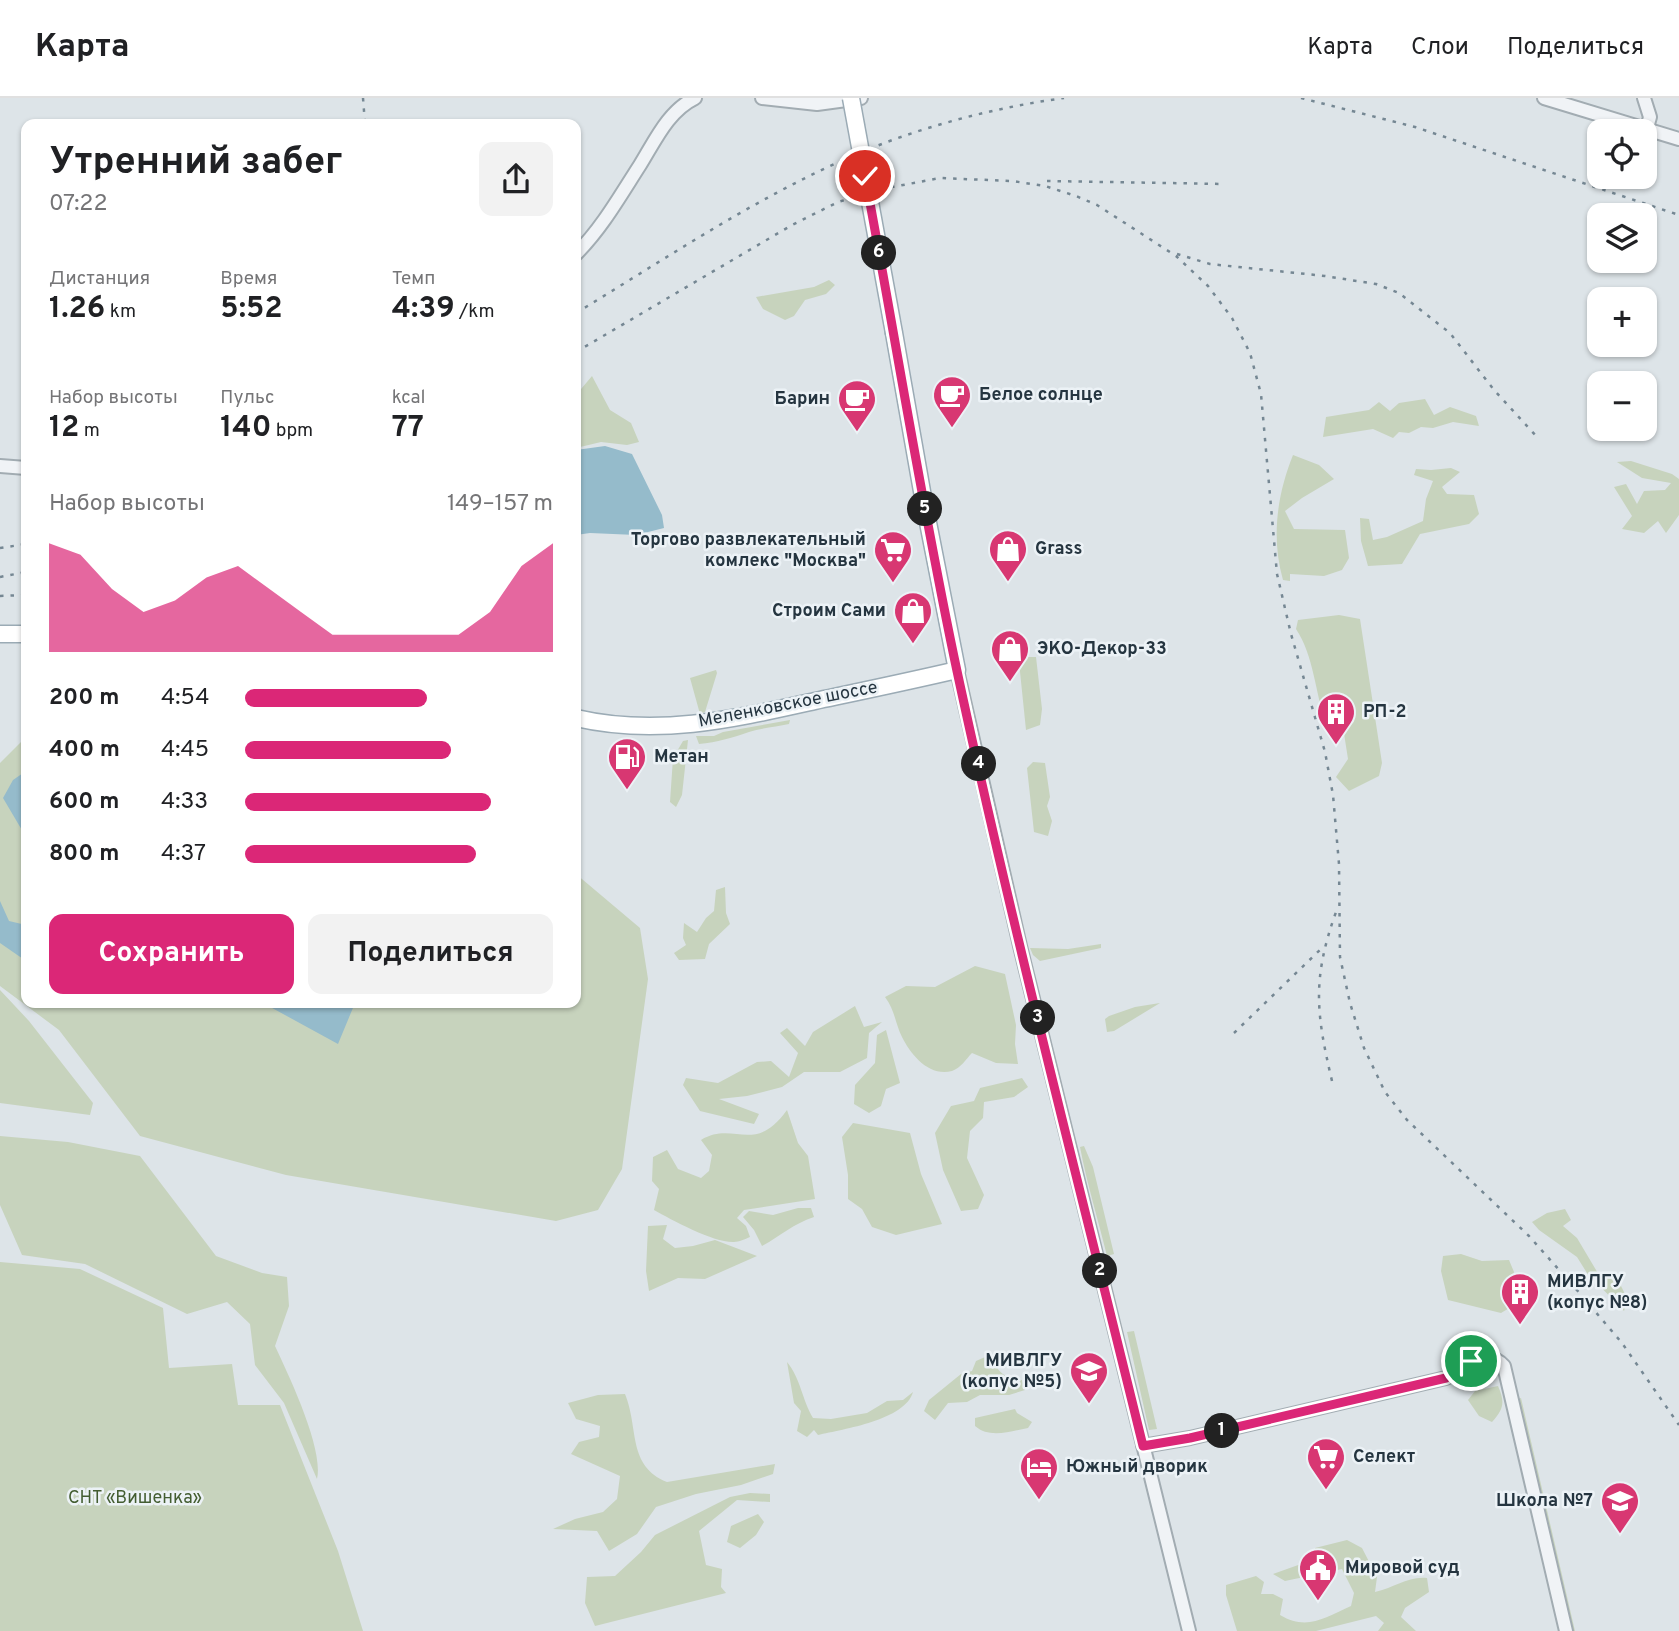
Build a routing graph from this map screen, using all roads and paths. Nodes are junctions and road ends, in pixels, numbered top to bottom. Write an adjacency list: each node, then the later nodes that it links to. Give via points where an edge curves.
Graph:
1 (695, 98): 11 (street, via 668,120 607,218)
2 (762, 98): 4 (street, via 817,104)
3 (851, 98): 16 (main road, bridge)
4 (860, 98)
5 (1545, 98): 7 (street)
6 (1644, 98): 8 (street)
7 (1616, 119)
8 (1649, 119)
9 (1657, 131): 10 (street)
10 (1679, 139)
11 (581, 248)
12 (0, 466): 13 (street)
13 (21, 468)
14 (0, 634): 15 (main road)
15 (21, 634)
16 (957, 670): 17 (main road, Меленковское шоссе, via 704,723 629,727); 18 (street)
17 (581, 719)
18 (1143, 1446): 19 (street); 20 (street, via 1446,1378 1471,1361 1499,1361 1504,1366)
19 (1189, 1631)
20 (1566, 1631)

